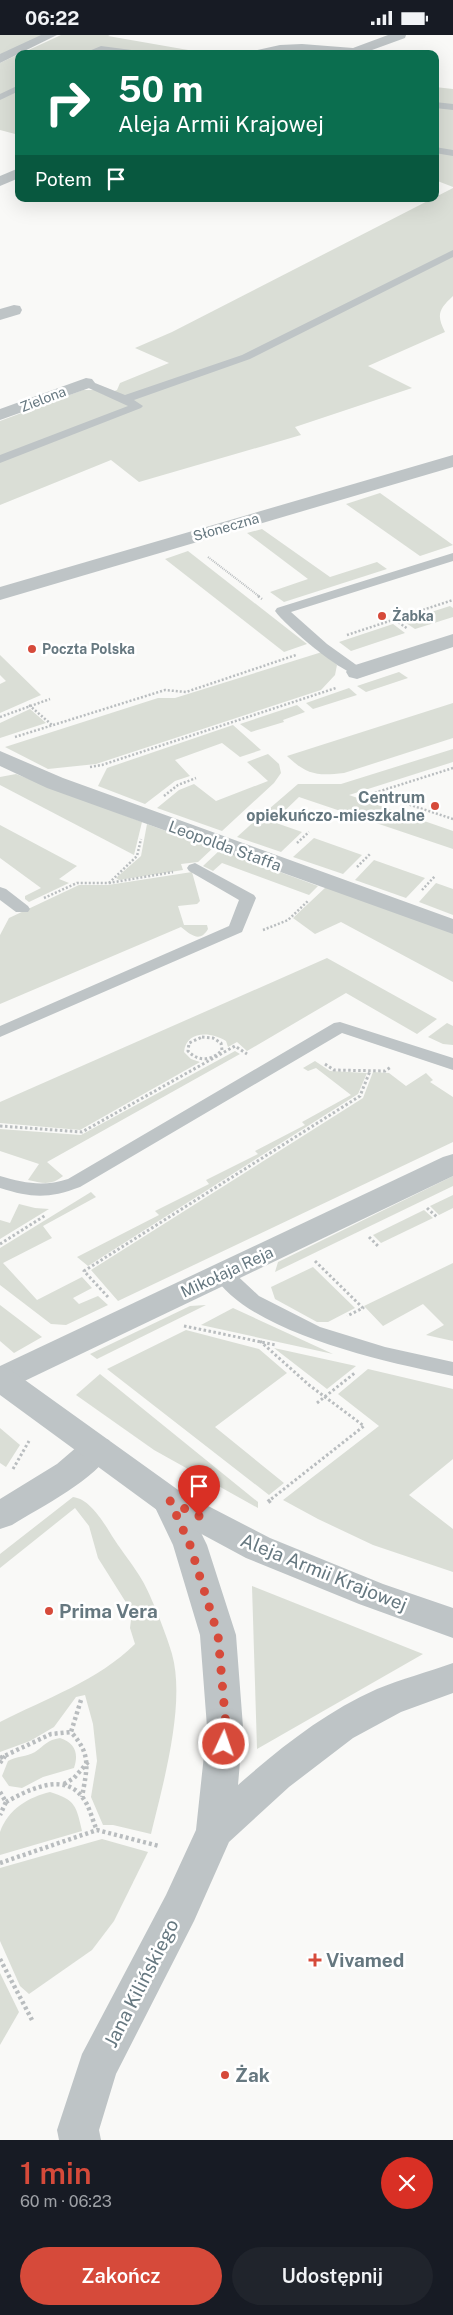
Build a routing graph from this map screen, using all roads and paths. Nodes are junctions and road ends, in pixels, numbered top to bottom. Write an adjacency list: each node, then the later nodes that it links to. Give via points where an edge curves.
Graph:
1 (51, 35): 3 (street)
2 (400, 35): 8 (street)
3 (19, 50)
4 (96, 50): 5 (lane)
5 (114, 50)
6 (276, 50): 7 (street)
7 (328, 50)
8 (359, 50)
9 (15, 52): 10 (street)
10 (0, 59)
11 (15, 89): 12 (lane)
12 (0, 97)
13 (439, 105): 14 (lane)
14 (453, 107)
15 (439, 151): 16 (lane)
16 (453, 153)
17 (15, 174): 18 (street)
18 (0, 182)
19 (453, 253): 21 (lane, via 246,357)
20 (86, 383): 21 (lane); 22 (street, Zielona)
21 (125, 399): 23 (lane, via 137,406)
22 (0, 415)
23 (0, 459)
24 (453, 461): 25 (street, Słoneczna)
25 (185, 540): 27 (street, Słoneczna); 29 (path, via 275,609)
26 (453, 557): 29 (lane)
27 (0, 594)
28 (453, 602): 30 (path)
29 (282, 611): 35 (lane)
30 (394, 619): 31 (path); 32 (path)
31 (407, 628)
32 (346, 635)
33 (453, 640): 35 (street)
34 (290, 657): 39 (path, via 186,692 164,689)
35 (351, 679): 41 (path)
36 (50, 699): 37 (path)
37 (29, 705): 38 (path); 39 (path)
38 (0, 717)
39 (53, 725): 40 (path)
40 (4, 749): 43 (street, Leopolda Staffa, via 55,783)
41 (102, 765)
42 (453, 768): 44 (path, via 374,793)
43 (147, 817): 47 (path, via 137,856); 50 (street, Leopolda Staffa)
44 (453, 819)
45 (195, 868): 47 (path); 51 (lane, via 248,898 236,929)
46 (76, 883): 47 (path)
47 (109, 883)
48 (0, 892): 49 (lane)
49 (22, 909)
50 (453, 927)
51 (0, 1032)
52 (243, 1052): 53 (path, via 236,1046)
53 (216, 1056): 53 (path, via 200,1059 190,1054 188,1047 197,1038 213,1038 222,1047); 56 (path, via 82,1132)
54 (453, 1064): 58 (lane, via 340,1027 74,1183 53,1192 34,1192)
55 (370, 1071): 65 (path, via 360,1096 84,1271)
56 (0, 1126)
57 (453, 1164): 64 (street, Mikołaja Reja)
58 (0, 1182)
59 (425, 1206): 60 (path)
60 (438, 1218)
61 (367, 1235): 62 (path)
62 (379, 1247)
63 (315, 1261): 66 (path, via 363,1309)
64 (223, 1274): 66 (lane, via 252,1301); 70 (street, Mikołaja Reja)
65 (110, 1298)
66 (313, 1332): 69 (lane, via 385,1354)
67 (260, 1341): 71 (path)
68 (360, 1369): 71 (path)
69 (453, 1369)
70 (1, 1379): 74 (street, Aleja Armii Krajowej)
71 (325, 1397): 72 (path); 77 (path, via 364,1427)
72 (317, 1403)
73 (29, 1441): 75 (path)
74 (97, 1449): 76 (street, Aleja Armii Krajowej); 78 (street, via 69,1473)
75 (11, 1472)
76 (170, 1501): 79 (street, Aleja Armii Krajowej, via 258,1548); 92 (street, Jana Kilińskiego, via 190,1545 218,1635 226,1727)
77 (268, 1502)
78 (0, 1516)
79 (453, 1623)
80 (453, 1678): 92 (street, Jana Kilińskiego, via 388,1701 320,1739)
81 (81, 1700): 82 (path)
82 (71, 1732): 83 (path, via 51,1734); 84 (path, via 84,1745)
83 (2, 1757): 85 (path)
84 (88, 1761): 86 (path); 88 (path)
85 (0, 1763)
86 (64, 1785): 88 (path); 89 (path, via 49,1784)
87 (0, 1792): 89 (path)
88 (82, 1797): 91 (path)
89 (6, 1802): 90 (path)
90 (0, 1815)
91 (97, 1830): 93 (path); 94 (path)
92 (216, 1830): 97 (street, Jana Kilińskiego, via 180,1908 97,2068 78,2130)
93 (159, 1845)
94 (0, 1863)
95 (0, 1959): 96 (path)
96 (32, 2020)
97 (80, 2140)

